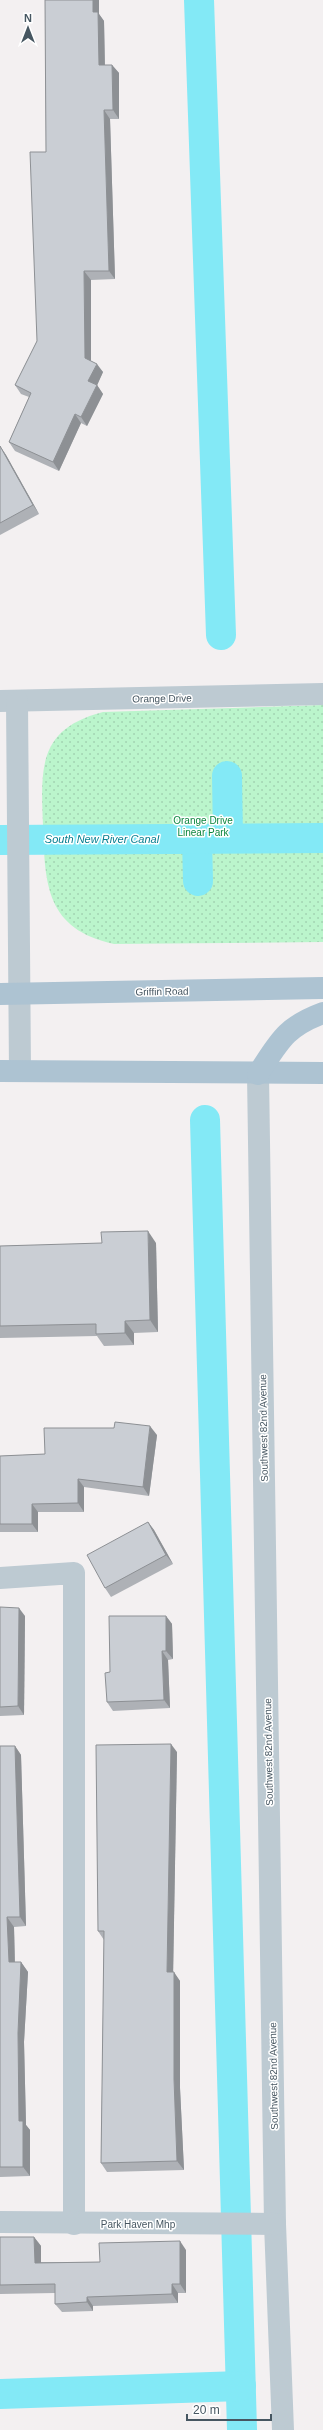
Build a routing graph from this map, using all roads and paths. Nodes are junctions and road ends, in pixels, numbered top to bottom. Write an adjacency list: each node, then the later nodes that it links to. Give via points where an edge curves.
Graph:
1 (323, 694): 2 (street, Orange Drive)
2 (9, 701): 4 (street, via 18,752 21,946)
3 (323, 988): 4 (main road, Griffin Road)
4 (10, 994): 6 (street)
5 (323, 1013): 8 (main road, via 308,1019 284,1035)
6 (10, 1071): 8 (main road)
7 (323, 1073): 8 (main road)
8 (258, 1074): 12 (street, Southwest 82nd Avenue)
9 (0, 1578): 11 (street, via 74,1573)
10 (0, 2222): 11 (street, Park Haven Mhp)
11 (74, 2224): 12 (street, Park Haven Mhp)
12 (274, 2224): 13 (street, Southwest 82nd Avenue)
13 (283, 2430)

